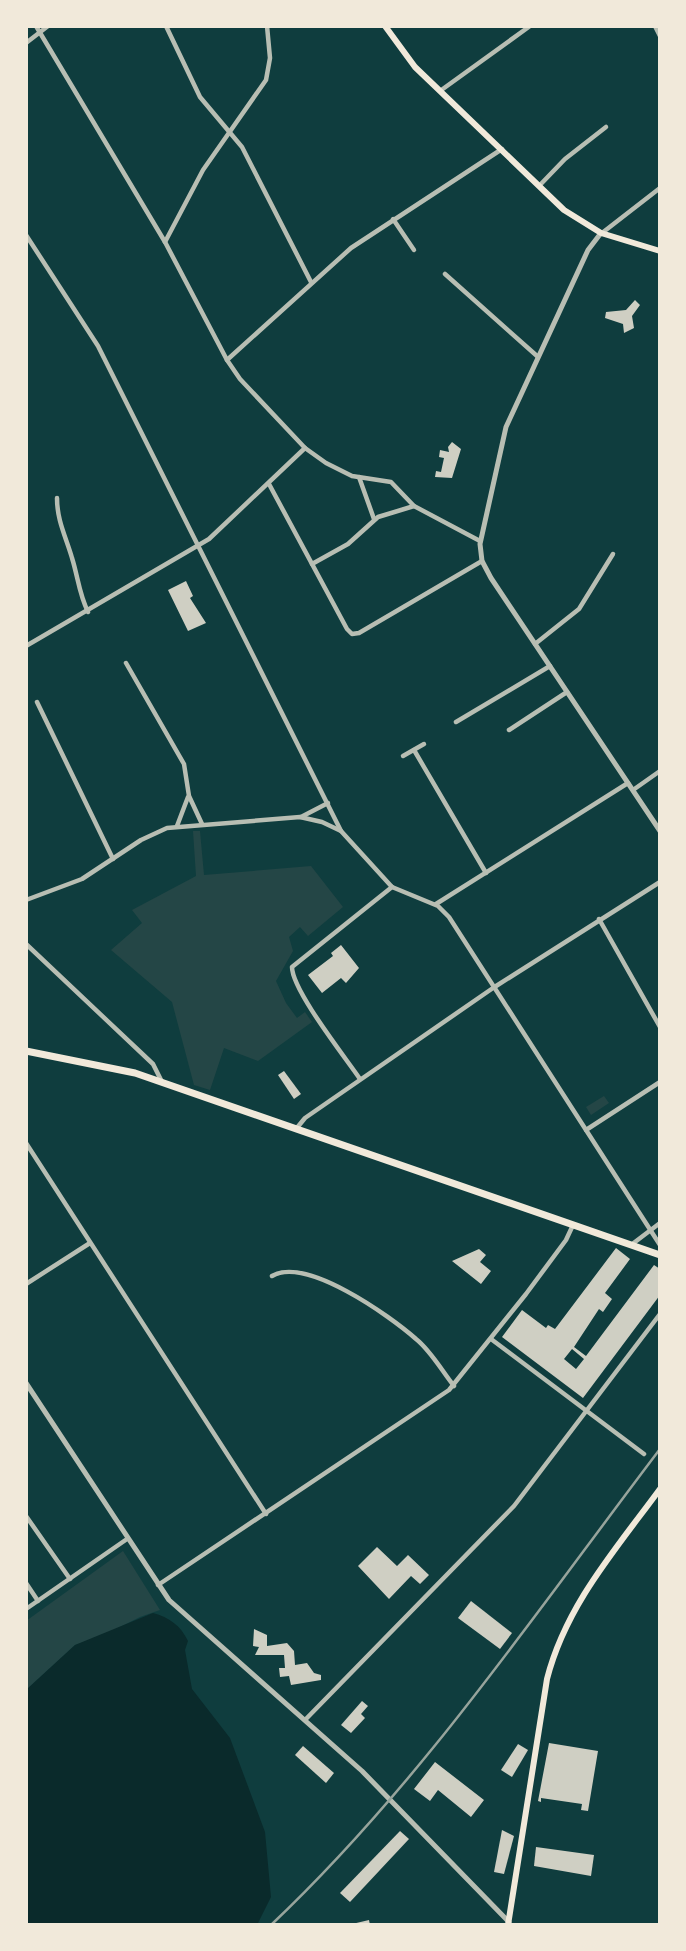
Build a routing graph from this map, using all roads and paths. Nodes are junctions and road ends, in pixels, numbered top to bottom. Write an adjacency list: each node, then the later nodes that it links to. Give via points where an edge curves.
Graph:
1 (36, 26): 8 (street)
2 (48, 26): 8 (street)
3 (166, 26): 13 (street, via 200,97)
4 (267, 26): 13 (street, via 270,58 265,80)
5 (385, 26): 11 (main road, via 407,58)
6 (530, 26): 11 (street)
7 (655, 26): 9 (street)
8 (40, 33): 10 (street); 20 (street)
9 (660, 36)
10 (26, 43)
11 (440, 91): 14 (main road)
12 (606, 127): 15 (street)
13 (231, 131): 20 (street, via 203,170); 24 (street)
14 (502, 149): 15 (main road); 17 (street)
15 (539, 186): 18 (main road, via 572,216)
16 (660, 188): 18 (street)
17 (393, 219): 21 (street); 24 (street)
18 (601, 233): 22 (main road); 25 (street, via 588,250)
19 (26, 235): 34 (street, via 98,346)
20 (165, 242): 26 (street)
21 (414, 250)
22 (660, 251)
23 (445, 274): 25 (street)
24 (312, 282): 26 (street)
25 (537, 356): 33 (street, via 506,427)
26 (227, 360): 27 (street)
27 (305, 449): 28 (street, via 335,469); 29 (street)
28 (359, 477): 31 (street, via 391,482); 32 (street)
29 (269, 484): 34 (street); 37 (street)
30 (57, 498): 38 (street, via 58,519)
31 (414, 506): 32 (street); 33 (street)
32 (374, 519): 37 (street, via 348,544)
33 (480, 541): 36 (street)
34 (198, 544): 38 (street); 54 (street)
35 (613, 554): 39 (street, via 579,610)
36 (482, 561): 37 (street, via 356,634 347,629); 39 (street)
37 (312, 564)
38 (88, 612): 40 (street)
39 (535, 644): 42 (street)
40 (26, 646)
41 (126, 663): 53 (street, via 184,764)
42 (550, 666): 43 (street); 45 (street)
43 (568, 692): 46 (street); 51 (street)
44 (37, 702): 60 (street)
45 (456, 722)
46 (509, 730)
47 (424, 744): 48 (street)
48 (414, 750): 49 (street); 61 (street)
49 (403, 756)
50 (660, 771): 52 (street)
51 (628, 783): 52 (street); 61 (street)
52 (632, 790): 59 (street)
53 (189, 796): 56 (street); 57 (street)
54 (328, 803): 55 (street); 58 (street)
55 (300, 817): 56 (street, via 239,825); 58 (street)
56 (202, 824): 57 (street)
57 (177, 826): 60 (street, via 149,836)
58 (341, 831): 63 (street)
59 (660, 831)
60 (114, 859): 64 (street, via 76,882)
61 (486, 873): 65 (street)
62 (660, 882): 66 (street)
63 (392, 887): 65 (street); 71 (street, via 292,967 301,992)
64 (26, 900)
65 (435, 905): 68 (street, via 455,925)
66 (599, 919): 68 (street); 69 (street)
67 (26, 944): 72 (street, via 153,1064)
68 (493, 988): 71 (street); 75 (street)
69 (660, 1027)
70 (26, 1051): 72 (main road, via 110,1065)
71 (360, 1079): 74 (street)
72 (162, 1082): 74 (main road)
73 (660, 1082): 75 (street)
74 (296, 1129): 78 (main road)
75 (586, 1130): 79 (street)
76 (26, 1143): 80 (street)
77 (660, 1223): 79 (street)
78 (573, 1225): 81 (main road); 87 (street)
79 (651, 1229): 81 (street); 82 (street)
80 (90, 1243): 85 (street); 93 (street)
81 (631, 1245): 83 (main road)
82 (660, 1245)
83 (660, 1255)
84 (272, 1276): 89 (street, via 289,1270 333,1283 415,1338)
85 (26, 1284)
86 (660, 1314): 90 (street)
87 (491, 1339): 89 (street); 90 (street)
88 (26, 1383): 95 (street)
89 (454, 1386): 93 (street)
90 (586, 1411): 91 (street); 101 (street, via 514,1506)
91 (643, 1454)
92 (660, 1489): 102 (main road, via 585,1590 556,1648)
93 (267, 1514): 98 (street)
94 (26, 1517): 96 (street)
95 (127, 1539): 96 (street); 98 (street)
96 (70, 1579): 99 (street)
97 (26, 1583): 99 (street)
98 (157, 1586): 101 (street, via 184,1616)
99 (38, 1601): 100 (street)
100 (26, 1609)
101 (305, 1720): 102 (street, via 362,1770)
102 (509, 1924)

